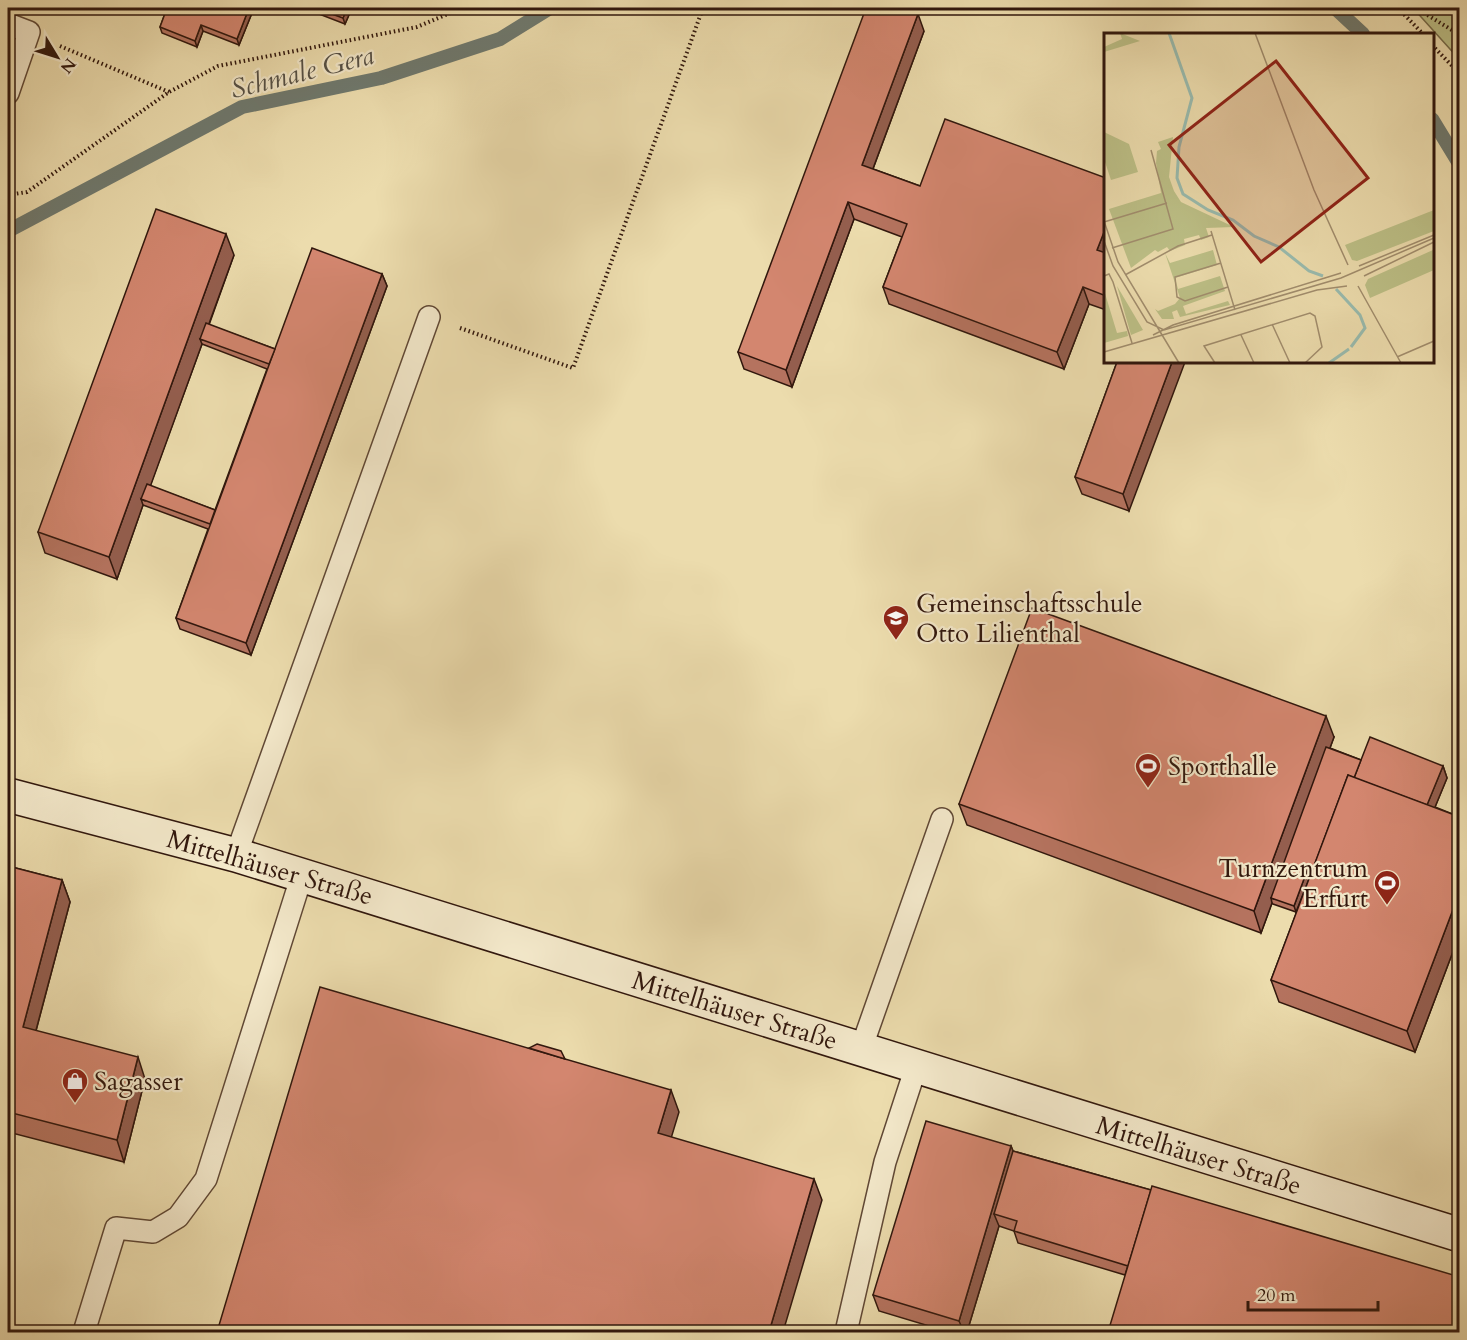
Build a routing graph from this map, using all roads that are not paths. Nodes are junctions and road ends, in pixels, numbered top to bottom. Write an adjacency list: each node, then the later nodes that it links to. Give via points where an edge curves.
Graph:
1 (8, 24): 2 (lane, via 29,32)
2 (8, 93)
3 (429, 317): 6 (lane)
4 (8, 795): 6 (main road, Mittelhäuser Straße)
5 (942, 819): 8 (lane)
6 (236, 855): 7 (main road, Mittelhäuser Straße)
7 (302, 875): 8 (main road, Mittelhäuser Straße); 11 (lane, via 206,1179 178,1217 153,1233 116,1228)
8 (861, 1048): 9 (main road, Mittelhäuser Straße)
9 (916, 1067): 10 (main road, Mittelhäuser Straße); 12 (lane, via 885,1162)
10 (1460, 1235)
11 (84, 1332)
12 (846, 1332)

